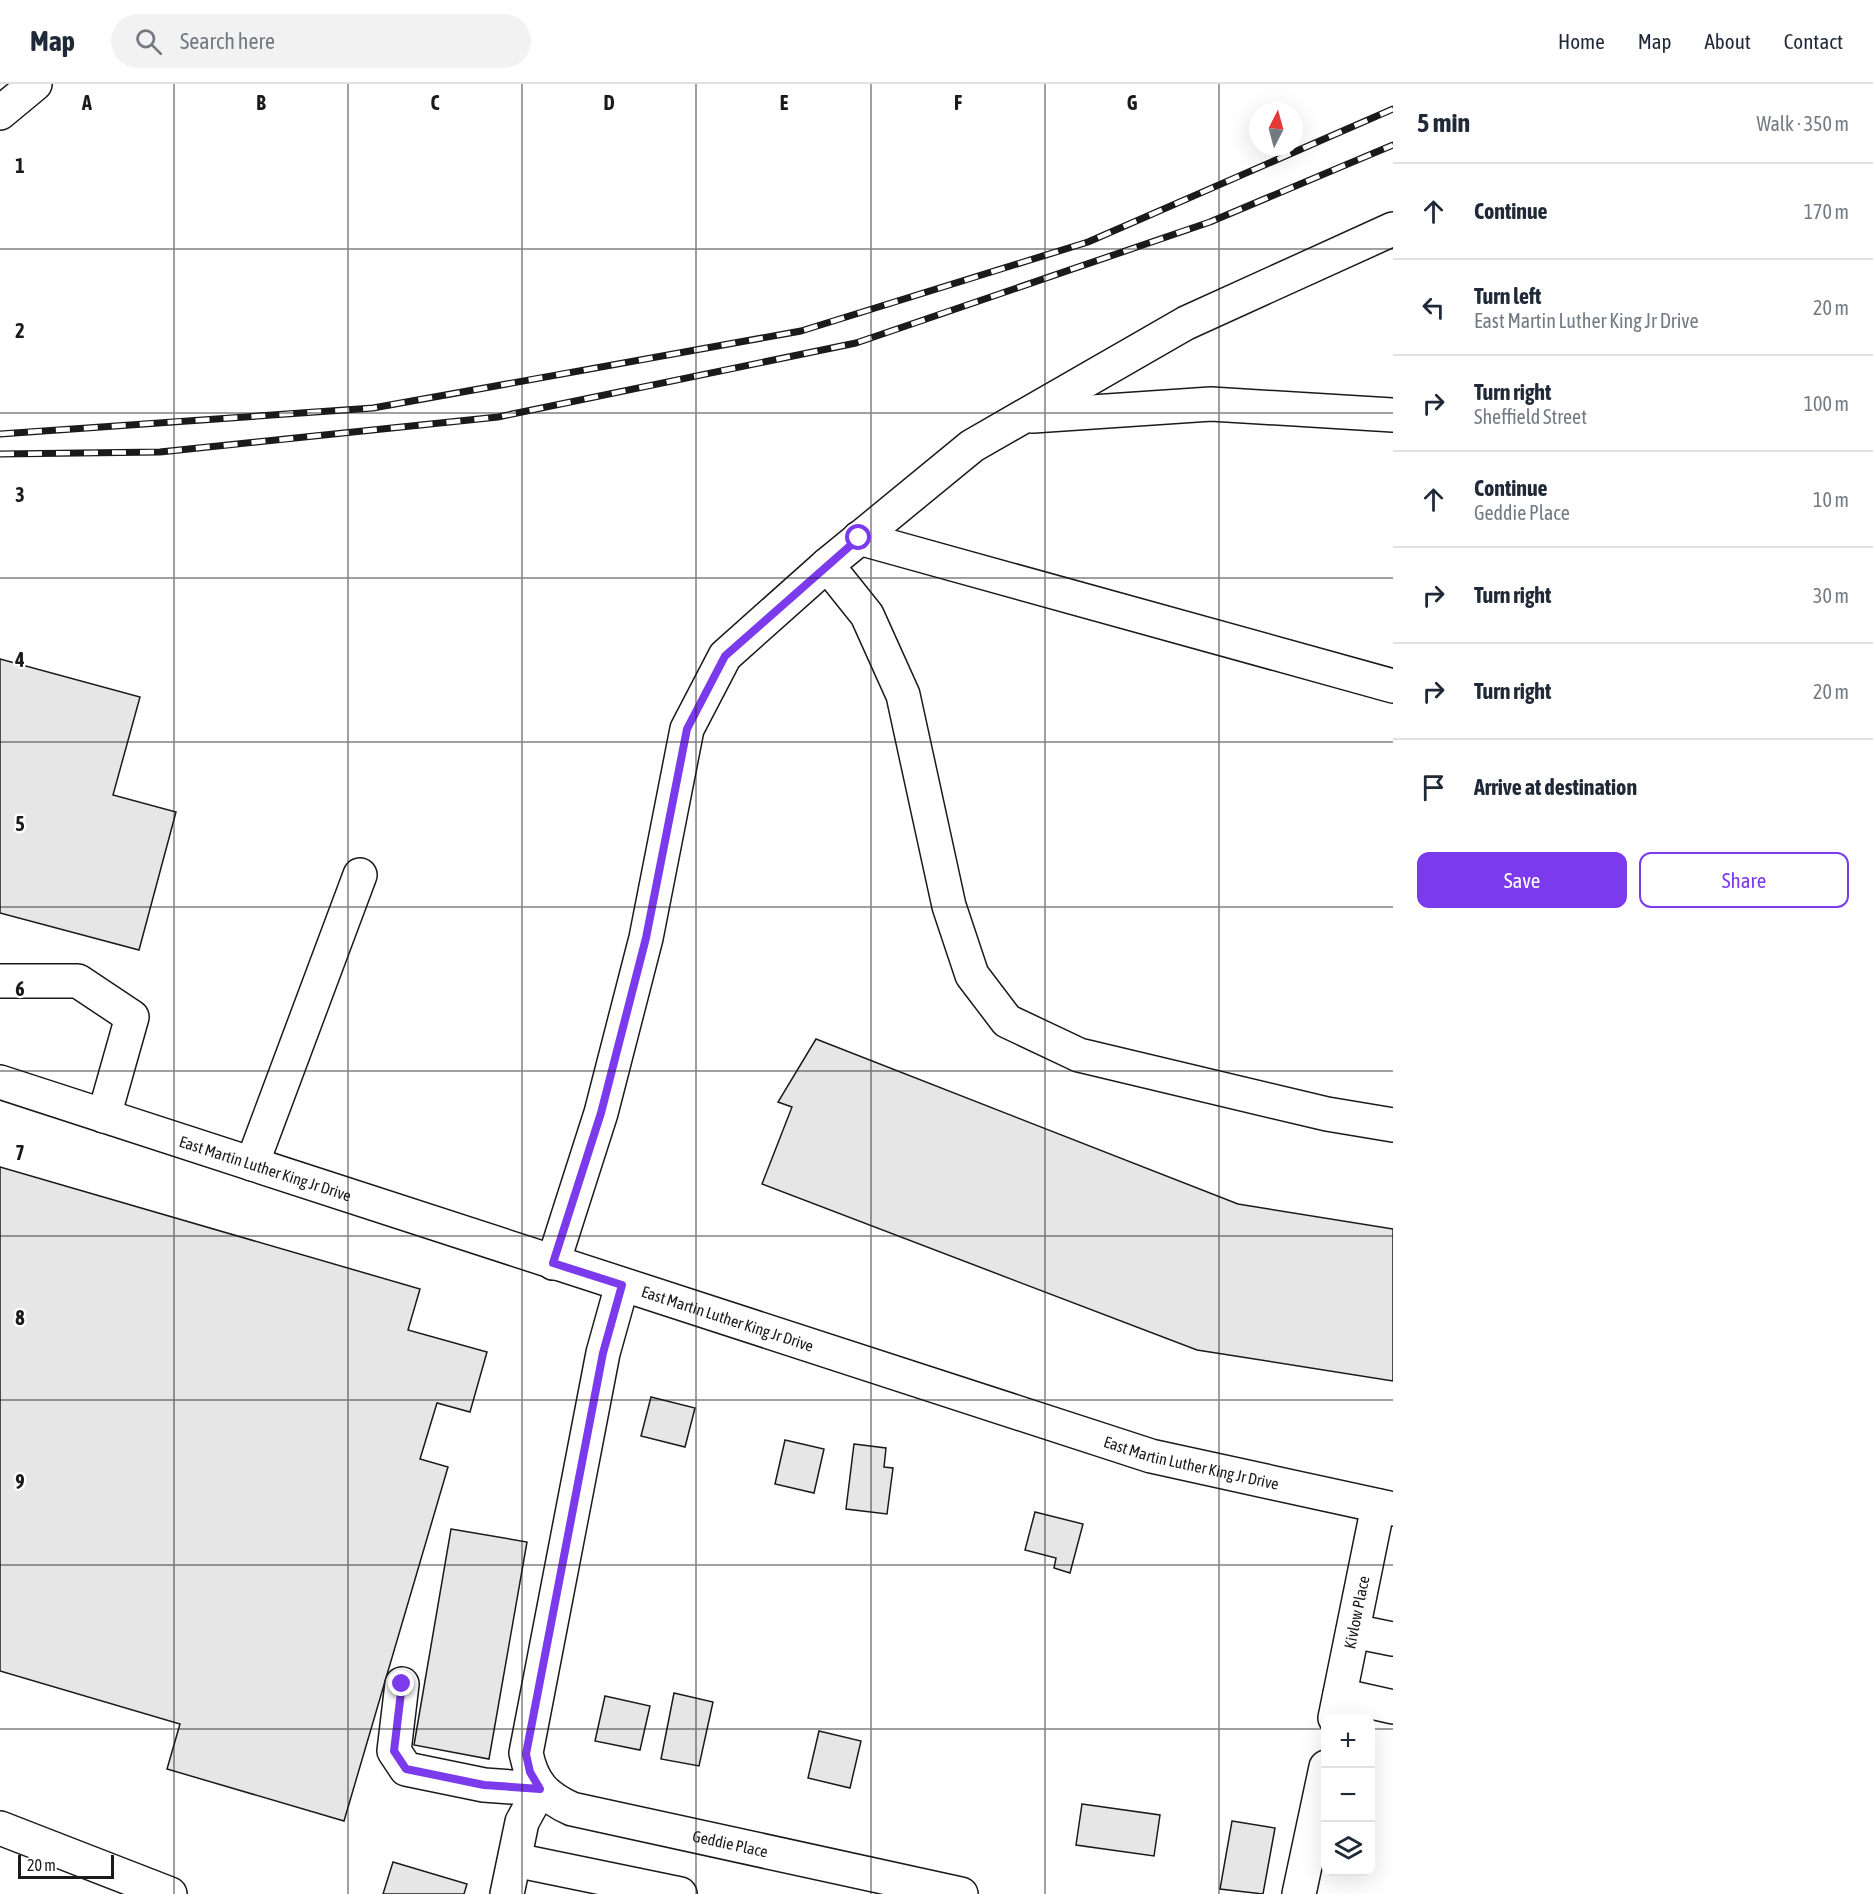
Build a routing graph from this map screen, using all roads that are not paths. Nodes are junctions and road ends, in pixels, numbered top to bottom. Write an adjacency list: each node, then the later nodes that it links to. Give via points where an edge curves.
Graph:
1 (35, 84): 2 (main road)
2 (0, 114)
3 (1393, 229): 5 (main road, via 1186,323)
4 (1393, 415): 5 (main road, via 1211,404)
5 (1023, 417): 6 (main road, via 972,446)
6 (859, 538): 7 (main road); 8 (main road)
7 (827, 565): 13 (main road, via 867,615 903,695 949,906 972,975 1007,1021 1079,1055 1327,1114); 15 (main road, via 725,656 687,729 643,949 601,1113)
8 (1393, 686)
9 (360, 875): 14 (main road)
10 (0, 981): 12 (main road, via 78,981 132,1017)
11 (0, 1082): 12 (main road, East Martin Luther King Jr Drive)
12 (104, 1116): 14 (main road, East Martin Luther King Jr Drive)
13 (1393, 1125)
14 (252, 1164): 15 (main road, East Martin Luther King Jr Drive)
15 (553, 1263): 16 (main road, East Martin Luther King Jr Drive)
16 (622, 1285): 17 (main road, East Martin Luther King Jr Drive, via 1151,1456); 24 (main road, via 603,1353 526,1754)
17 (1386, 1507): 18 (main road, Kivlow Place)
18 (1353, 1631): 19 (main road); 21 (main road, Kivlow Place)
19 (1393, 1639)
20 (402, 1684): 24 (main road, via 394,1751 406,1769 484,1785)
21 (1338, 1707): 22 (main road)
22 (1393, 1707)
23 (1326, 1768): 31 (main road)
24 (540, 1789): 26 (main road, via 522,1822); 30 (main road, Geddie Place, via 572,1809)
25 (0, 1828): 27 (main road)
26 (514, 1860): 28 (main road); 29 (main road)
27 (170, 1894)
28 (507, 1894)
29 (680, 1894)
30 (961, 1894)
31 (1299, 1894)

